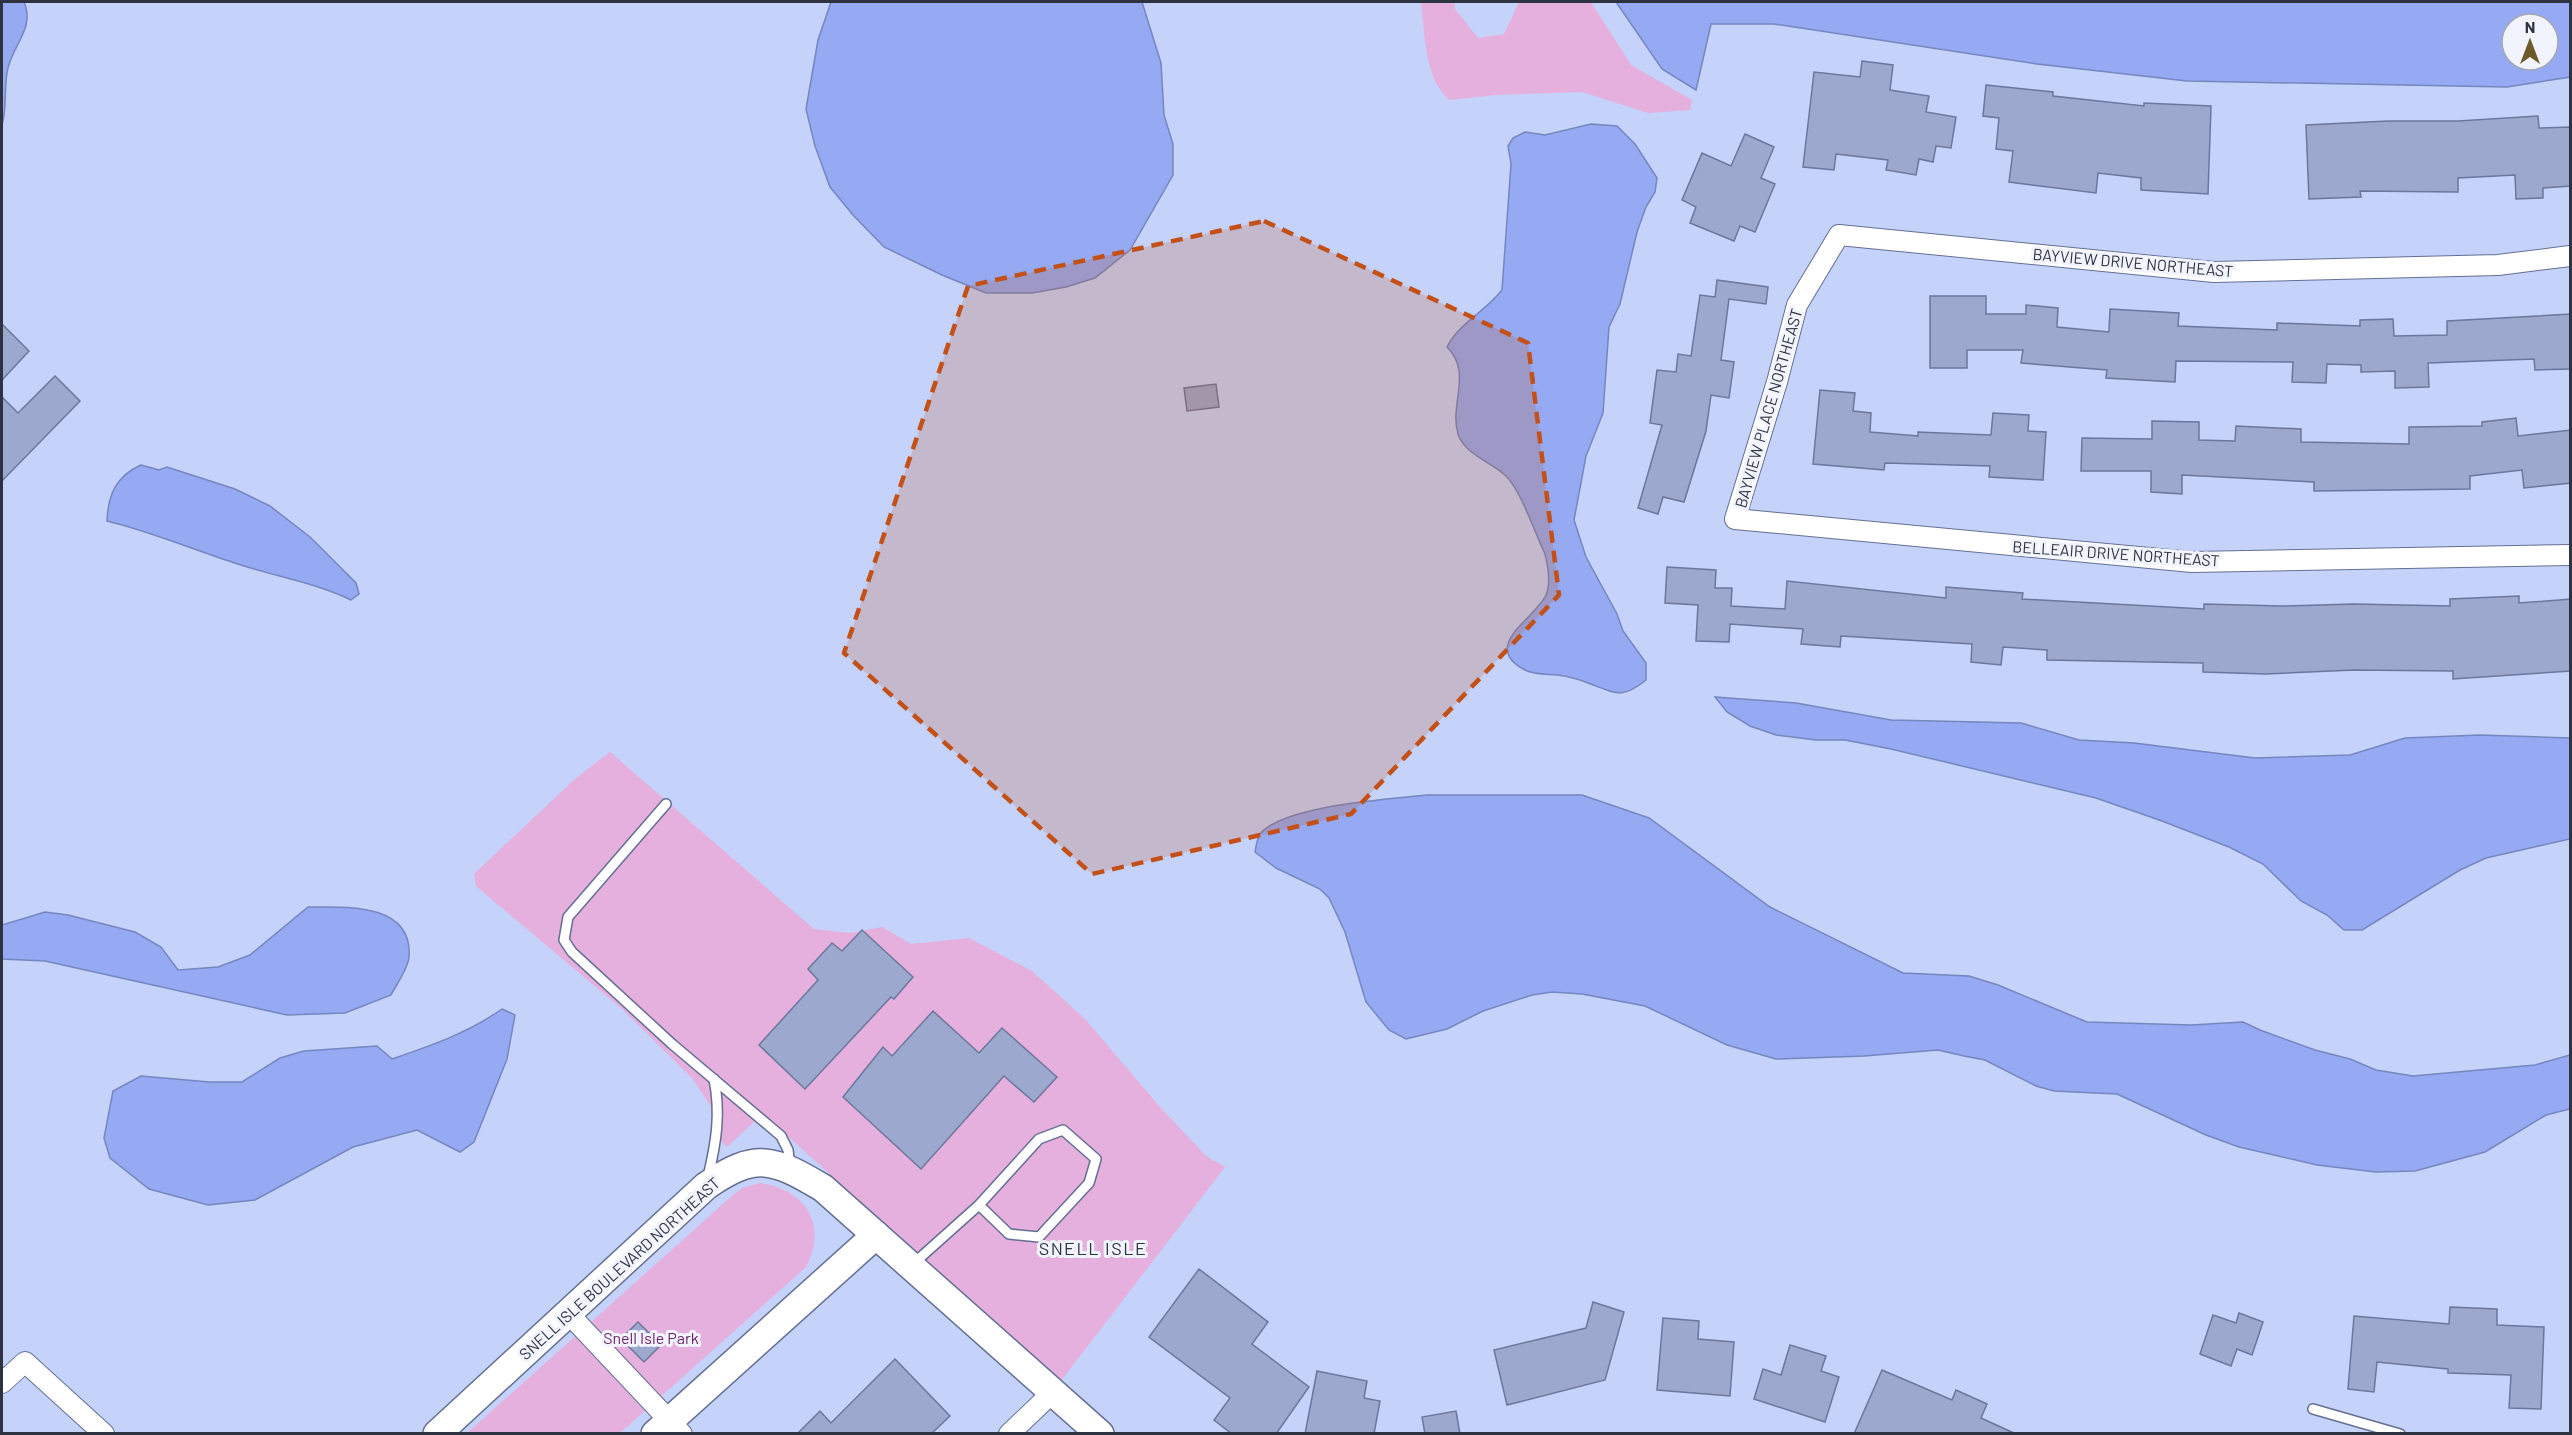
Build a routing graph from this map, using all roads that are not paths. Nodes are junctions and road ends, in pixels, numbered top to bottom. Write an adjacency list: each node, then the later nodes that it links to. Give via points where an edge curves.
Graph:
1 (1839, 235): 2 (street, BAYVIEW DRIVE NORTHEAST, via 2214,272 2498,264); 3 (street, BAYVIEW PLACE NORTHEAST, via 1797,305)
2 (2571, 256)
3 (1735, 519): 4 (street, BELLEAIR DRIVE NORTHEAST, via 2192,562)
4 (2571, 555)
5 (666, 804): 6 (lane, via 568,917 564,940 572,952)
6 (714, 1079): 7 (lane, via 781,1136); 8 (lane, via 719,1103 718,1135)
7 (790, 1168): 8 (street, SNELL ISLE BOULEVARD NORTHEAST, via 766,1162 747,1164 730,1169); 10 (street, SNELL ISLE BOULEVARD NORTHEAST, via 823,1188)
8 (706, 1186): 12 (street, SNELL ISLE BOULEVARD NORTHEAST)
9 (979, 1205): 9 (lane, via 1039,1139 1063,1130 1096,1159 1089,1183 1039,1237 1009,1234); 11 (lane)
10 (876, 1235): 11 (street, SNELL ISLE BOULEVARD NORTHEAST); 16 (street)
11 (911, 1266): 14 (street, SNELL ISLE BOULEVARD NORTHEAST)
12 (568, 1313): 16 (street); 18 (street, SNELL ISLE BOULEVARD NORTHEAST)
13 (2, 1383): 17 (street, via 25,1362)
14 (1052, 1393): 19 (street); 20 (street, SNELL ISLE BOULEVARD NORTHEAST)
15 (2313, 1408): 21 (lane)
16 (669, 1429)
17 (104, 1434)
18 (436, 1434)
19 (1010, 1434)
20 (1100, 1434)
21 (2400, 1434)

